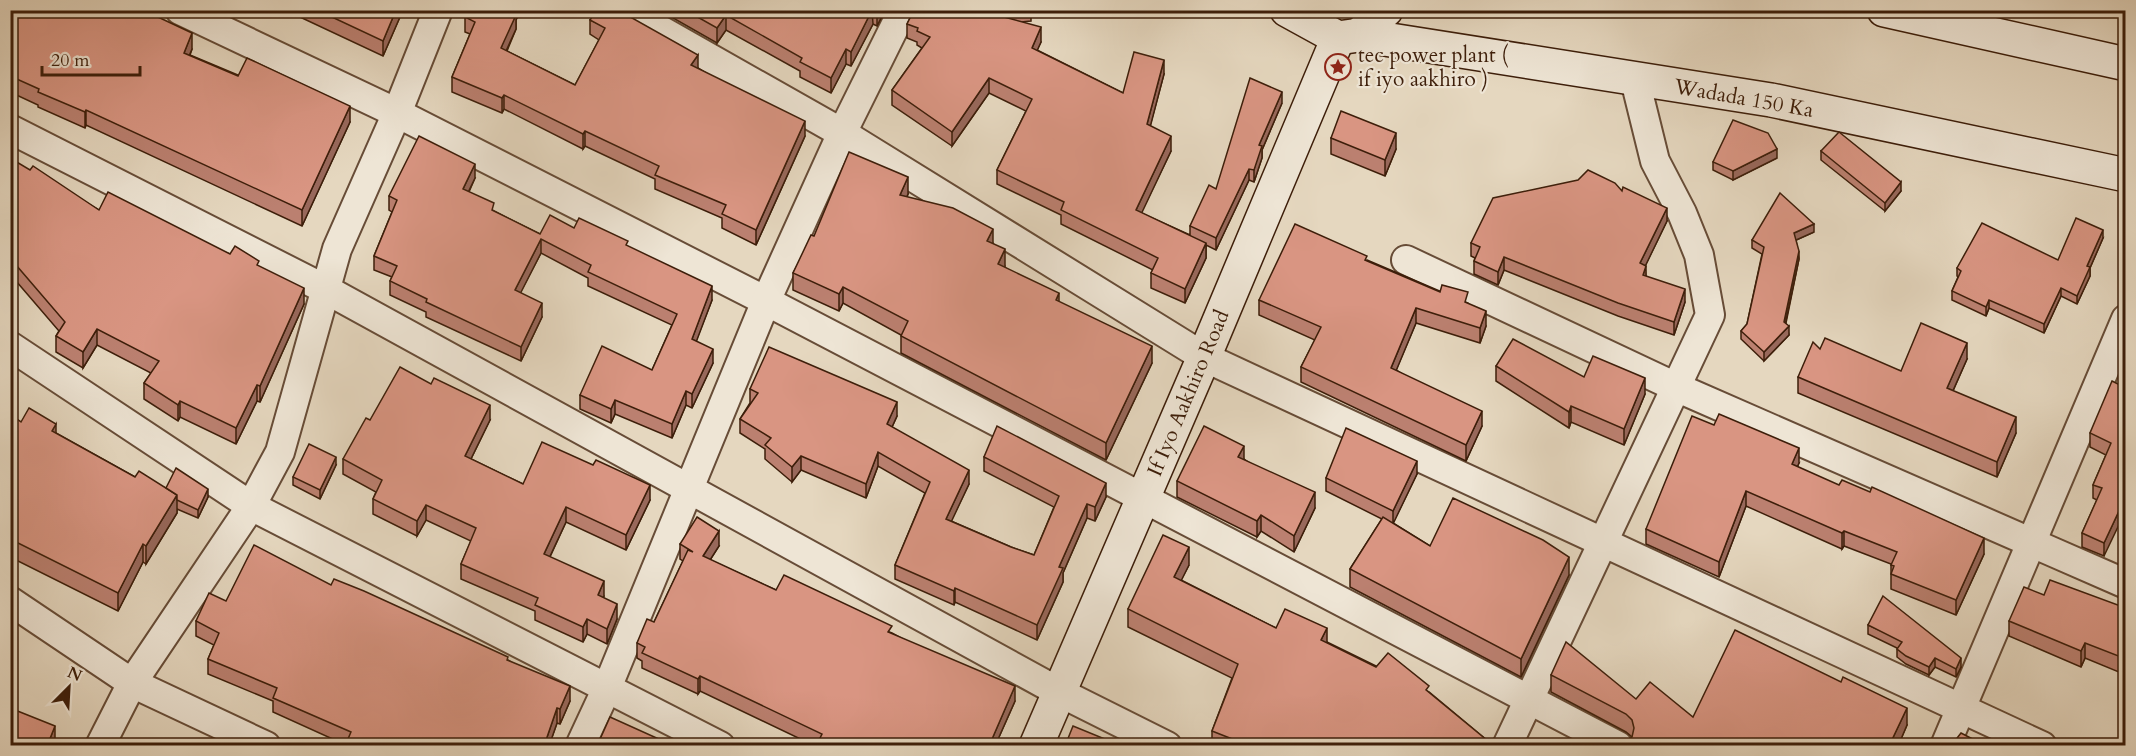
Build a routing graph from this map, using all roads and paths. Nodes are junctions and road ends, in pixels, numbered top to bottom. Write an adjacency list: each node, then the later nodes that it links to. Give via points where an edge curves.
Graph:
1 (180, 10): 11 (street)
2 (438, 10): 11 (street)
3 (625, 10): 13 (street)
4 (903, 10): 13 (street)
5 (1287, 10): 8 (street, Wadada 150 Ka)
6 (1386, 10): 8 (street)
7 (1884, 10): 9 (street)
8 (1348, 37): 10 (street, Wadada 150 Ka); 21 (street, If Iyo Aakhiro Road)
9 (2126, 64)
10 (1635, 80): 14 (street, Wadada 150 Ka, via 1771,100); 22 (street, via 1655,161 1699,255 1710,315)
11 (397, 113): 16 (street, via 337,249); 17 (street)
12 (10, 129): 16 (street)
13 (842, 133): 17 (street); 21 (street)
14 (2126, 175)
15 (1406, 260): 22 (street)
16 (325, 289): 23 (street); 25 (street, via 280,452)
17 (766, 301): 23 (street); 24 (street)
18 (2126, 319): 20 (street)
19 (10, 346): 25 (street)
20 (2119, 356): 27 (street)
21 (1204, 357): 24 (street, If Iyo Aakhiro Road); 26 (street)
22 (1678, 388): 26 (street); 27 (street)
23 (689, 490): 31 (street); 32 (street)
24 (1143, 499): 32 (street, If Iyo Aakhiro Road); 33 (street)
25 (252, 506): 30 (street); 31 (street)
26 (1604, 542): 33 (street); 34 (street)
27 (2030, 542): 28 (street); 34 (street)
28 (2126, 584)
29 (10, 601): 30 (street)
30 (132, 683): 35 (street); 36 (street)
31 (607, 688): 37 (street); 38 (street)
32 (1059, 692): 39 (street, If Iyo Aakhiro Road); 40 (street)
33 (1528, 701): 41 (street); 42 (street)
34 (1960, 709): 43 (street); 44 (street)
35 (100, 746)
36 (266, 746)
37 (580, 746)
38 (720, 746)
39 (1036, 746)
40 (1167, 746)
41 (1507, 746)
42 (1618, 746)
43 (1945, 746)
44 (2042, 746)

